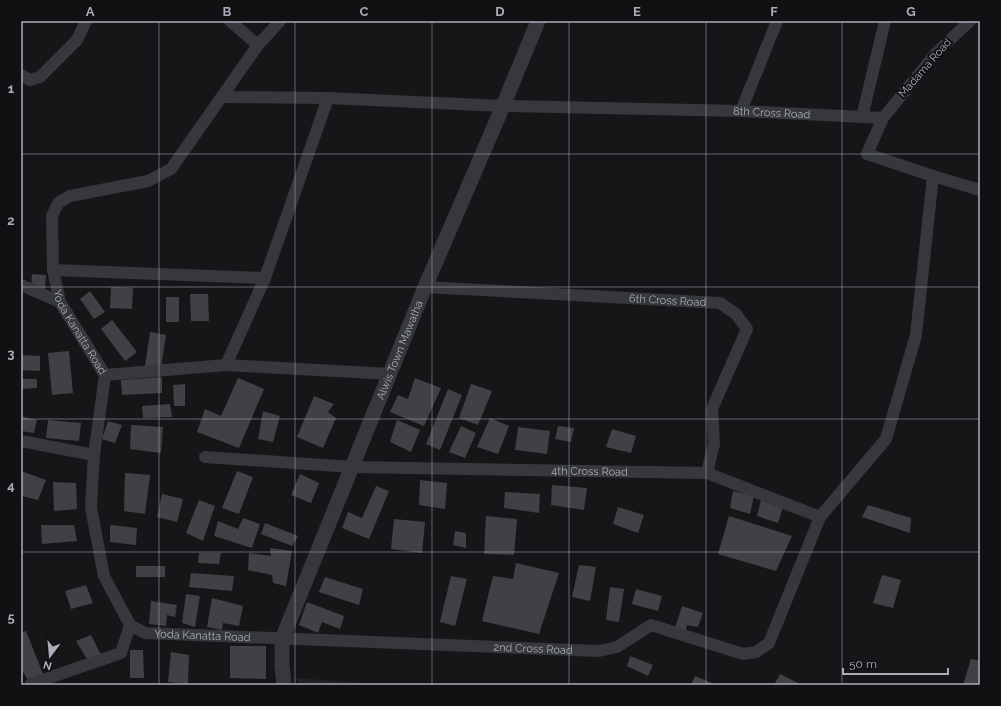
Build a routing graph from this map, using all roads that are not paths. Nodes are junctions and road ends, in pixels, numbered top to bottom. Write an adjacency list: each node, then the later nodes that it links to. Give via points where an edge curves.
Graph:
1 (86, 21): 9 (street, via 77,40 40,77 30,80)
2 (230, 21): 8 (street)
3 (280, 21): 8 (street, Yoda Kanatta Road)
4 (538, 21): 12 (street, Alwis Town Mawatha)
5 (777, 21): 13 (street)
6 (885, 21): 14 (street)
7 (970, 21): 15 (street, Madama Road, via 937,52)
8 (258, 45): 10 (street, Yoda Kanatta Road)
9 (21, 75)
10 (222, 97): 11 (street, 8th Cross Road); 18 (street, Yoda Kanatta Road, via 171,169 148,181 70,196 58,203 52,216)
11 (328, 98): 12 (street, 8th Cross Road); 19 (street)
12 (503, 106): 13 (street, 8th Cross Road); 21 (street, Alwis Town Mawatha)
13 (741, 111): 14 (street, 8th Cross Road)
14 (862, 117): 15 (street, 8th Cross Road)
15 (883, 118): 16 (street, via 867,154)
16 (933, 176): 17 (street); 31 (street, via 916,335 886,439)
17 (980, 190)
18 (53, 270): 19 (street); 22 (street, Yoda Kanatta Road)
19 (265, 278): 23 (street)
20 (21, 285): 22 (street)
21 (426, 287): 24 (street, Alwis Town Mawatha); 30 (street, 6th Cross Road, via 720,303 736,314 747,329 712,410 714,444)
22 (60, 302): 25 (street, Yoda Kanatta Road)
23 (226, 365): 24 (street); 25 (street)
24 (390, 374): 29 (street, Alwis Town Mawatha)
25 (105, 375): 27 (street, Yoda Kanatta Road)
26 (21, 441): 27 (street)
27 (94, 455): 32 (street, Yoda Kanatta Road, via 91,508 104,576)
28 (205, 457): 29 (street, 4th Cross Road)
29 (352, 467): 30 (street, 4th Cross Road); 33 (street, Alwis Town Mawatha)
30 (707, 473): 31 (street, 4th Cross Road)
31 (820, 517): 33 (street, 2nd Cross Road, via 770,643 756,652 743,654 651,626 617,647 599,651)
32 (130, 625): 33 (street, Yoda Kanatta Road, via 145,633); 34 (street, via 121,653)
33 (282, 639): 35 (street, Alwis Town Mawatha)
34 (31, 685)
35 (284, 685)

